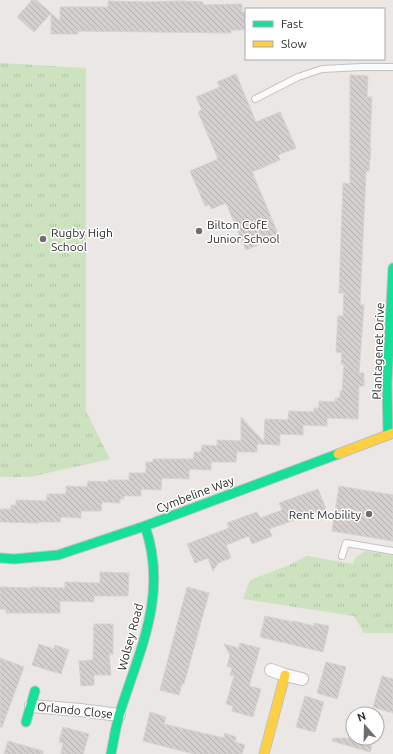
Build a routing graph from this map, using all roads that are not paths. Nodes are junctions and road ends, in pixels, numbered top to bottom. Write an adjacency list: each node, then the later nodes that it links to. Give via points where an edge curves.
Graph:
1 (393, 67): 2 (lane, via 322,69 298,77)
2 (255, 99)
3 (393, 268): 4 (street, Plantagenet Drive, via 387,383)
4 (391, 434): 5 (street, Cymbeline Way)
5 (145, 526): 8 (street, Cymbeline Way, via 58,555); 14 (street, Wolsey Road, via 154,554 152,610)
6 (393, 551): 7 (lane, via 346,543)
7 (342, 556)
8 (0, 558)
9 (271, 670): 10 (street)
10 (285, 675): 11 (street); 17 (street)
11 (302, 679)
12 (35, 691): 13 (street, Orlando Close)
13 (31, 706): 14 (street, Orlando Close); 15 (street, Orlando Close)
14 (119, 715): 16 (street, Wolsey Road)
15 (26, 722)
16 (111, 754)
17 (264, 754)

